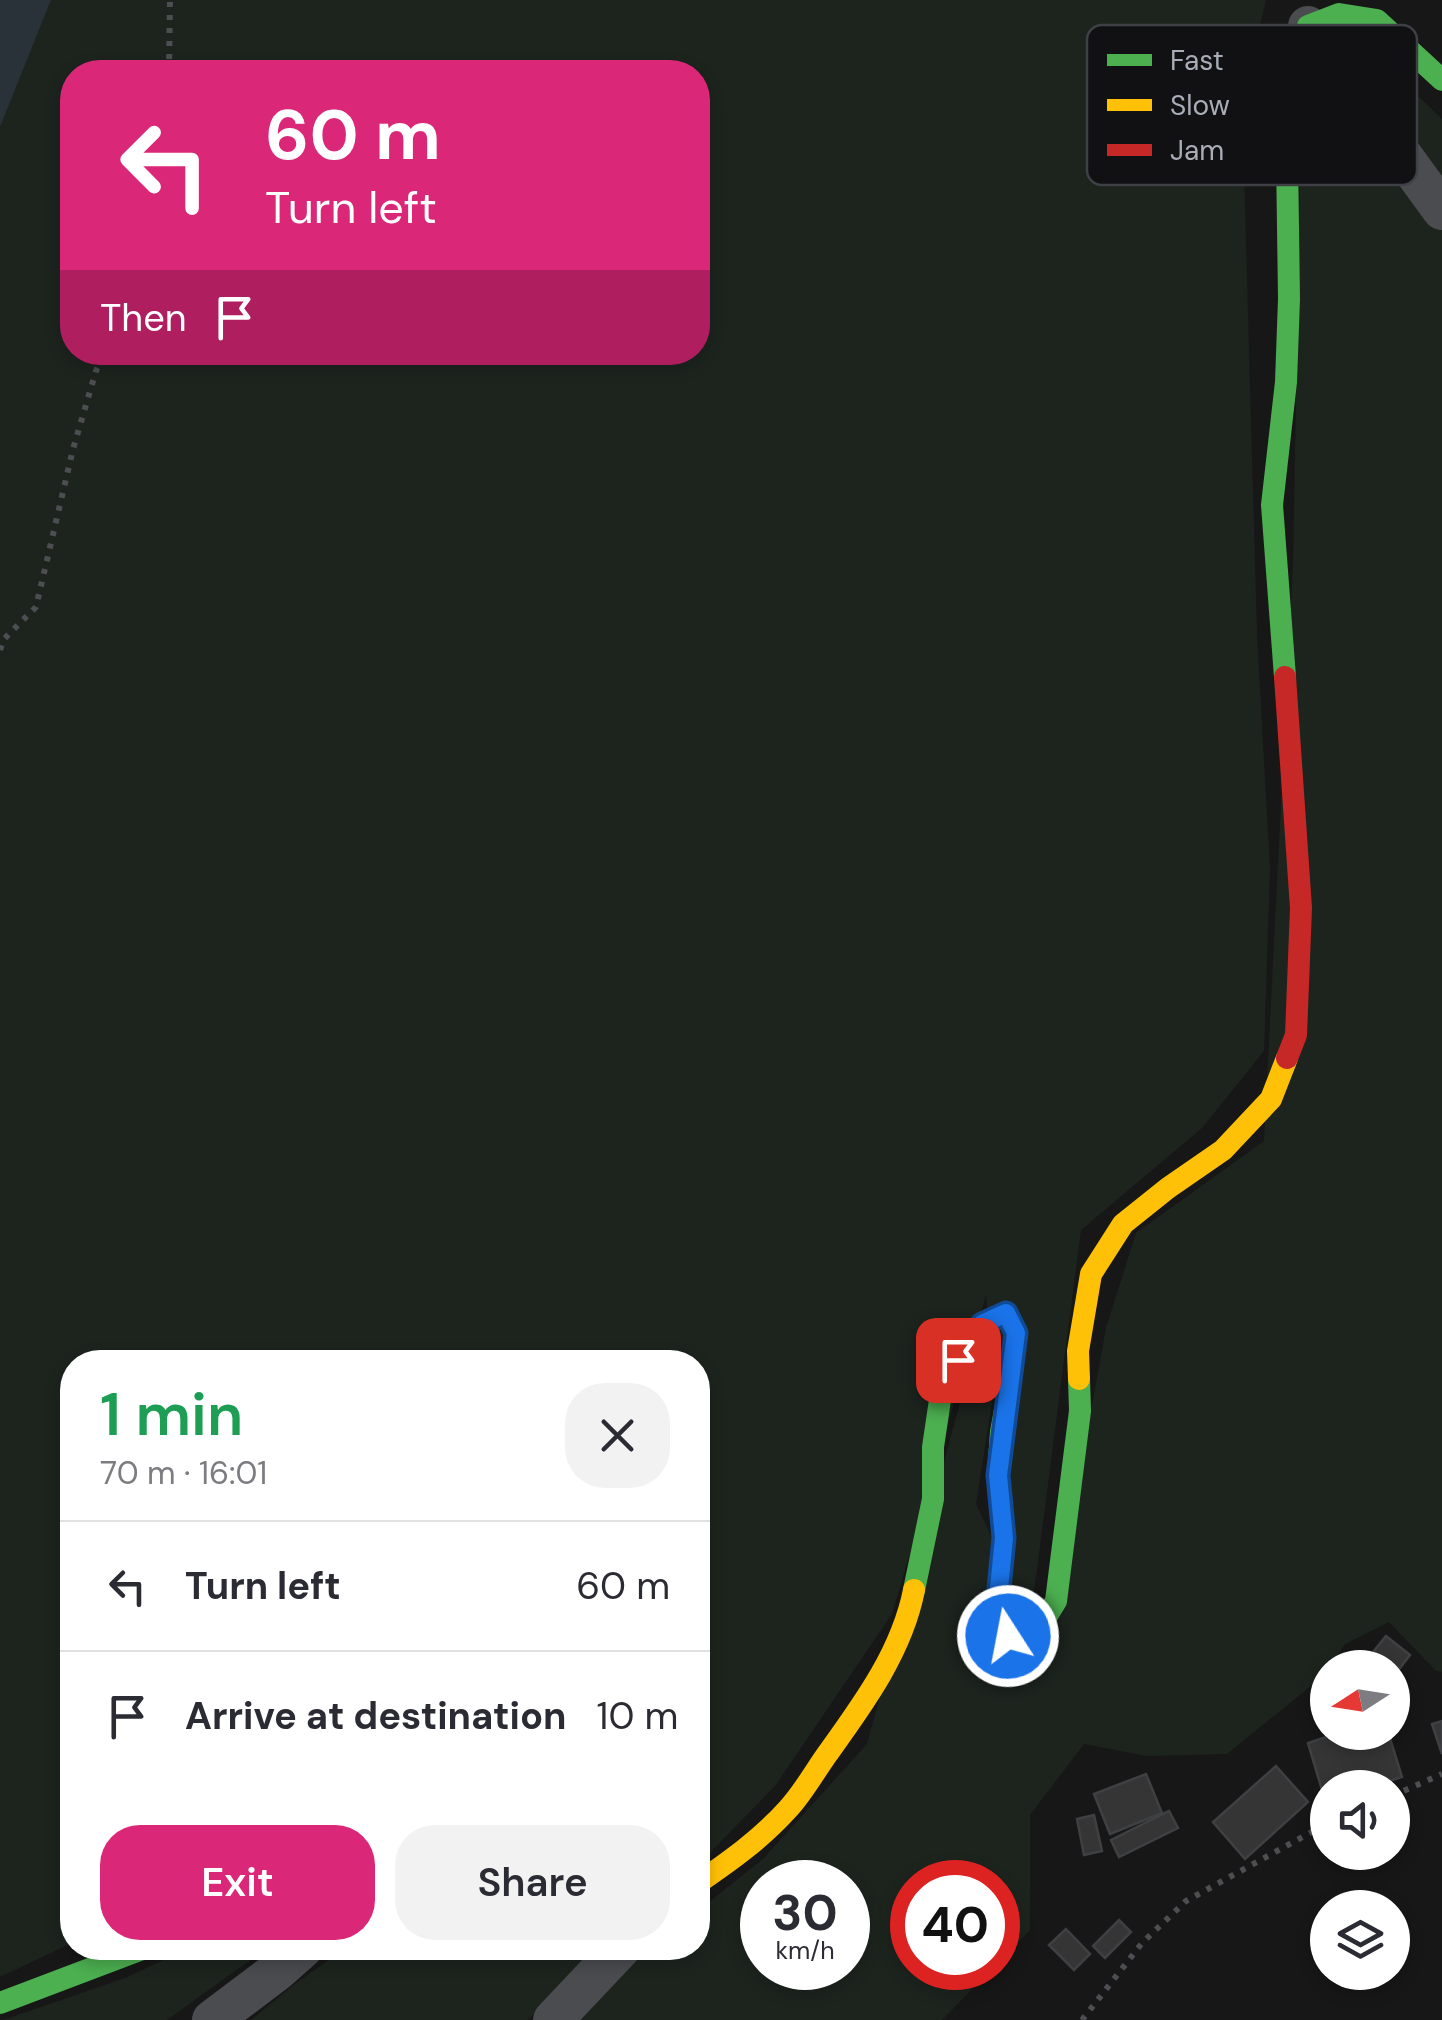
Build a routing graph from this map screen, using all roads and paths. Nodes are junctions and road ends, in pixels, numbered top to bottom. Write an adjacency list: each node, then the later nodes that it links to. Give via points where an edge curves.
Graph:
1 (170, 0): 5 (path)
2 (1311, 25): 3 (street, via 1339,14)
3 (1382, 25)
4 (1417, 57): 6 (street)
5 (169, 60)
6 (1442, 80)
7 (1417, 176): 9 (street)
8 (1288, 185): 15 (street, via 1287,365 1272,505 1301,908 1296,1035 1271,1100 1223,1150 1123,1224 1091,1274 1056,1601 1038,1632 1008,1636 998,1598 1004,1538 998,1475 1016,1333 1006,1313 982,1324 940,1400 928,1528 910,1612 894,1651 789,1808)
9 (1442, 210)
10 (99, 365): 11 (path, via 36,607)
11 (0, 650)
12 (1442, 1774): 13 (path)
13 (1410, 1788)
14 (1310, 1833): 22 (path, via 1186,1901 1142,1943)
15 (710, 1876)
16 (113, 1960): 19 (street)
17 (289, 1960): 20 (street)
18 (610, 1960): 21 (street)
19 (0, 2003)
20 (212, 2020)
21 (553, 2020)
22 (1082, 2020)

